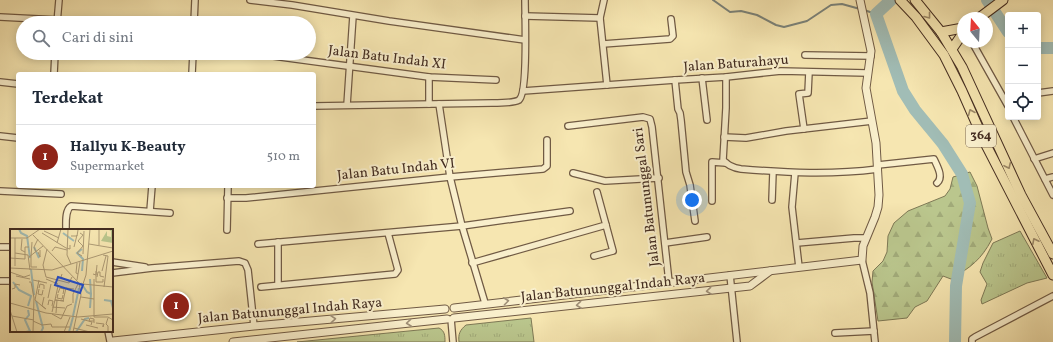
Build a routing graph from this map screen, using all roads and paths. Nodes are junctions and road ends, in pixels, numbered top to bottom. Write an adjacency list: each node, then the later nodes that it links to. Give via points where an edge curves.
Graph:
1 (59, 0): 11 (street)
2 (195, 0): 12 (street)
3 (250, 0): 13 (street)
4 (525, 0): 14 (street)
5 (604, 0): 17 (street)
6 (915, 0): 20 (main road, 364, one-way to 20)
7 (901, 1): 109 (main road, 364, one-way to 7, via 985,143 944,55)
8 (860, 2): 27 (street)
9 (1001, 2): 10 (main road)
10 (987, 12)
11 (58, 16)
12 (194, 16)
13 (353, 16): 21 (street); 31 (street)
14 (525, 16): 17 (street); 21 (street)
15 (0, 17): 16 (street)
16 (16, 18)
17 (600, 18): 23 (street)
18 (671, 19): 23 (street, via 673,36 670,39)
19 (957, 29): 20 (main road)
20 (941, 32): 25 (main road, 364)
21 (525, 40): 44 (street)
22 (957, 42): 25 (main road)
23 (603, 44): 43 (street)
24 (975, 48): 47 (street)
25 (952, 49): 99 (main road, 364, one-way to 99, via 1021,195)
26 (805, 55): 27 (street)
27 (871, 56): 35 (street)
28 (55, 60): 32 (street)
29 (193, 60): 33 (street)
30 (304, 60): 31 (street, Jalan Batu Indah XI)
31 (349, 66): 36 (street, Jalan Batu Indah XI); 50 (street)
32 (54, 72)
33 (192, 72)
34 (809, 72): 35 (street, Jalan Baturahayu); 37 (street, Jalan Baturahayu, via 781,71); 56 (street, via 808,93 799,94)
35 (867, 74): 54 (street, via 866,88)
36 (429, 77): 39 (street, Jalan Batu Indah XI); 48 (street)
37 (726, 77): 38 (street, Jalan Baturahayu); 58 (street)
38 (702, 78): 40 (street, Jalan Baturahayu); 52 (street)
39 (496, 80)
40 (675, 80): 43 (street, Jalan Baturahayu); 85 (street, via 686,172)
41 (0, 82): 42 (street)
42 (16, 84)
43 (607, 85): 44 (street, Jalan Baturahayu)
44 (524, 91): 49 (street, via 516,102)
45 (1053, 91): 46 (street)
46 (1041, 93)
47 (1005, 99)
48 (429, 104): 49 (street); 50 (street)
49 (439, 104): 68 (street)
50 (346, 105): 51 (street)
51 (316, 106)
52 (707, 120)
53 (1015, 120): 62 (street)
54 (872, 121): 56 (street); 64 (street)
55 (568, 126): 70 (street, Jalan Batununggal Sari, via 643,117 650,119)
56 (804, 129): 58 (street, via 746,138)
57 (0, 136): 59 (street)
58 (724, 137): 63 (street)
59 (16, 138)
60 (547, 140): 68 (street, Jalan Batu Indah VI, via 548,160 547,166 543,169)
61 (1053, 153): 62 (street)
62 (1034, 159): 71 (street)
63 (724, 162): 65 (street, via 736,168); 81 (street, via 712,162)
64 (878, 167): 67 (street, via 848,172); 72 (street, via 931,158 934,159 941,178); 92 (street, via 878,206)
65 (773, 172): 67 (street); 80 (street)
66 (573, 173): 70 (street, via 605,181)
67 (795, 173): 95 (street, via 792,207)
68 (450, 177): 79 (street, Jalan Batu Indah VI); 87 (street)
69 (1053, 177): 71 (street)
70 (659, 178): 94 (street, Jalan Batununggal Sari)
71 (1045, 178): 77 (street)
72 (937, 183)
73 (152, 188): 83 (street)
74 (228, 188): 79 (street)
75 (0, 191): 78 (street)
76 (597, 192): 86 (street)
77 (1052, 192)
78 (61, 194)
79 (227, 198): 89 (street)
80 (772, 200)
81 (712, 201)
82 (570, 211): 87 (street)
83 (150, 212): 84 (street); 88 (street, via 71,206 68,208)
84 (170, 213)
85 (695, 221)
86 (606, 225): 100 (street, via 613,251); 103 (street)
87 (462, 226): 90 (street); 103 (street)
88 (66, 229)
89 (227, 230)
90 (388, 233): 93 (street); 111 (street, via 398,270 395,274)
91 (707, 237): 94 (street)
92 (866, 238): 95 (street); 101 (street)
93 (278, 242): 96 (street); 111 (street)
94 (665, 243): 110 (street, Jalan Batununggal Sari)
95 (797, 243): 104 (street)
96 (258, 244)
97 (0, 246): 98 (street)
98 (10, 247)
99 (1053, 254)
100 (594, 256)
101 (862, 260): 104 (street, Jalan Batununggal Indah Raya); 120 (street, via 870,293)
102 (113, 262): 105 (street)
103 (472, 263): 115 (street)
104 (799, 267): 106 (street, Jalan Batununggal Indah Raya)
105 (152, 268): 107 (street); 119 (street, via 239,261 245,263)
106 (770, 271): 108 (street, Jalan Batununggal Indah Raya); 113 (street, Jalan Batununggal Indah Raya, via 750,286)
107 (113, 273)
108 (730, 275): 110 (street, Jalan Batununggal Indah Raya); 113 (street)
109 (1053, 275)
110 (669, 282): 115 (street, Jalan Batununggal Indah Raya, one-way to 110)
111 (278, 285): 112 (street)
112 (261, 287)
113 (731, 289): 118 (street, Jalan Batununggal Indah Raya, one-way to 118); 126 (street)
114 (1053, 296): 128 (street, via 975,337)
115 (484, 303): 116 (street, Jalan Batununggal Indah Raya)
116 (454, 308): 117 (street); 118 (street, via 457,312)
117 (446, 309): 118 (street, via 444,314); 119 (street, Jalan Batununggal Indah Raya, one-way to 117)
118 (450, 319): 124 (street, Jalan Batununggal Indah Raya, one-way to 124); 125 (street)
119 (254, 326): 123 (street, Jalan Batununggal Indah Raya)
120 (874, 331): 122 (street); 127 (street)
121 (108, 332): 123 (street)
122 (835, 333)
123 (112, 342)
124 (233, 342)
125 (453, 342)
126 (737, 342)
127 (875, 342)
128 (972, 342)

